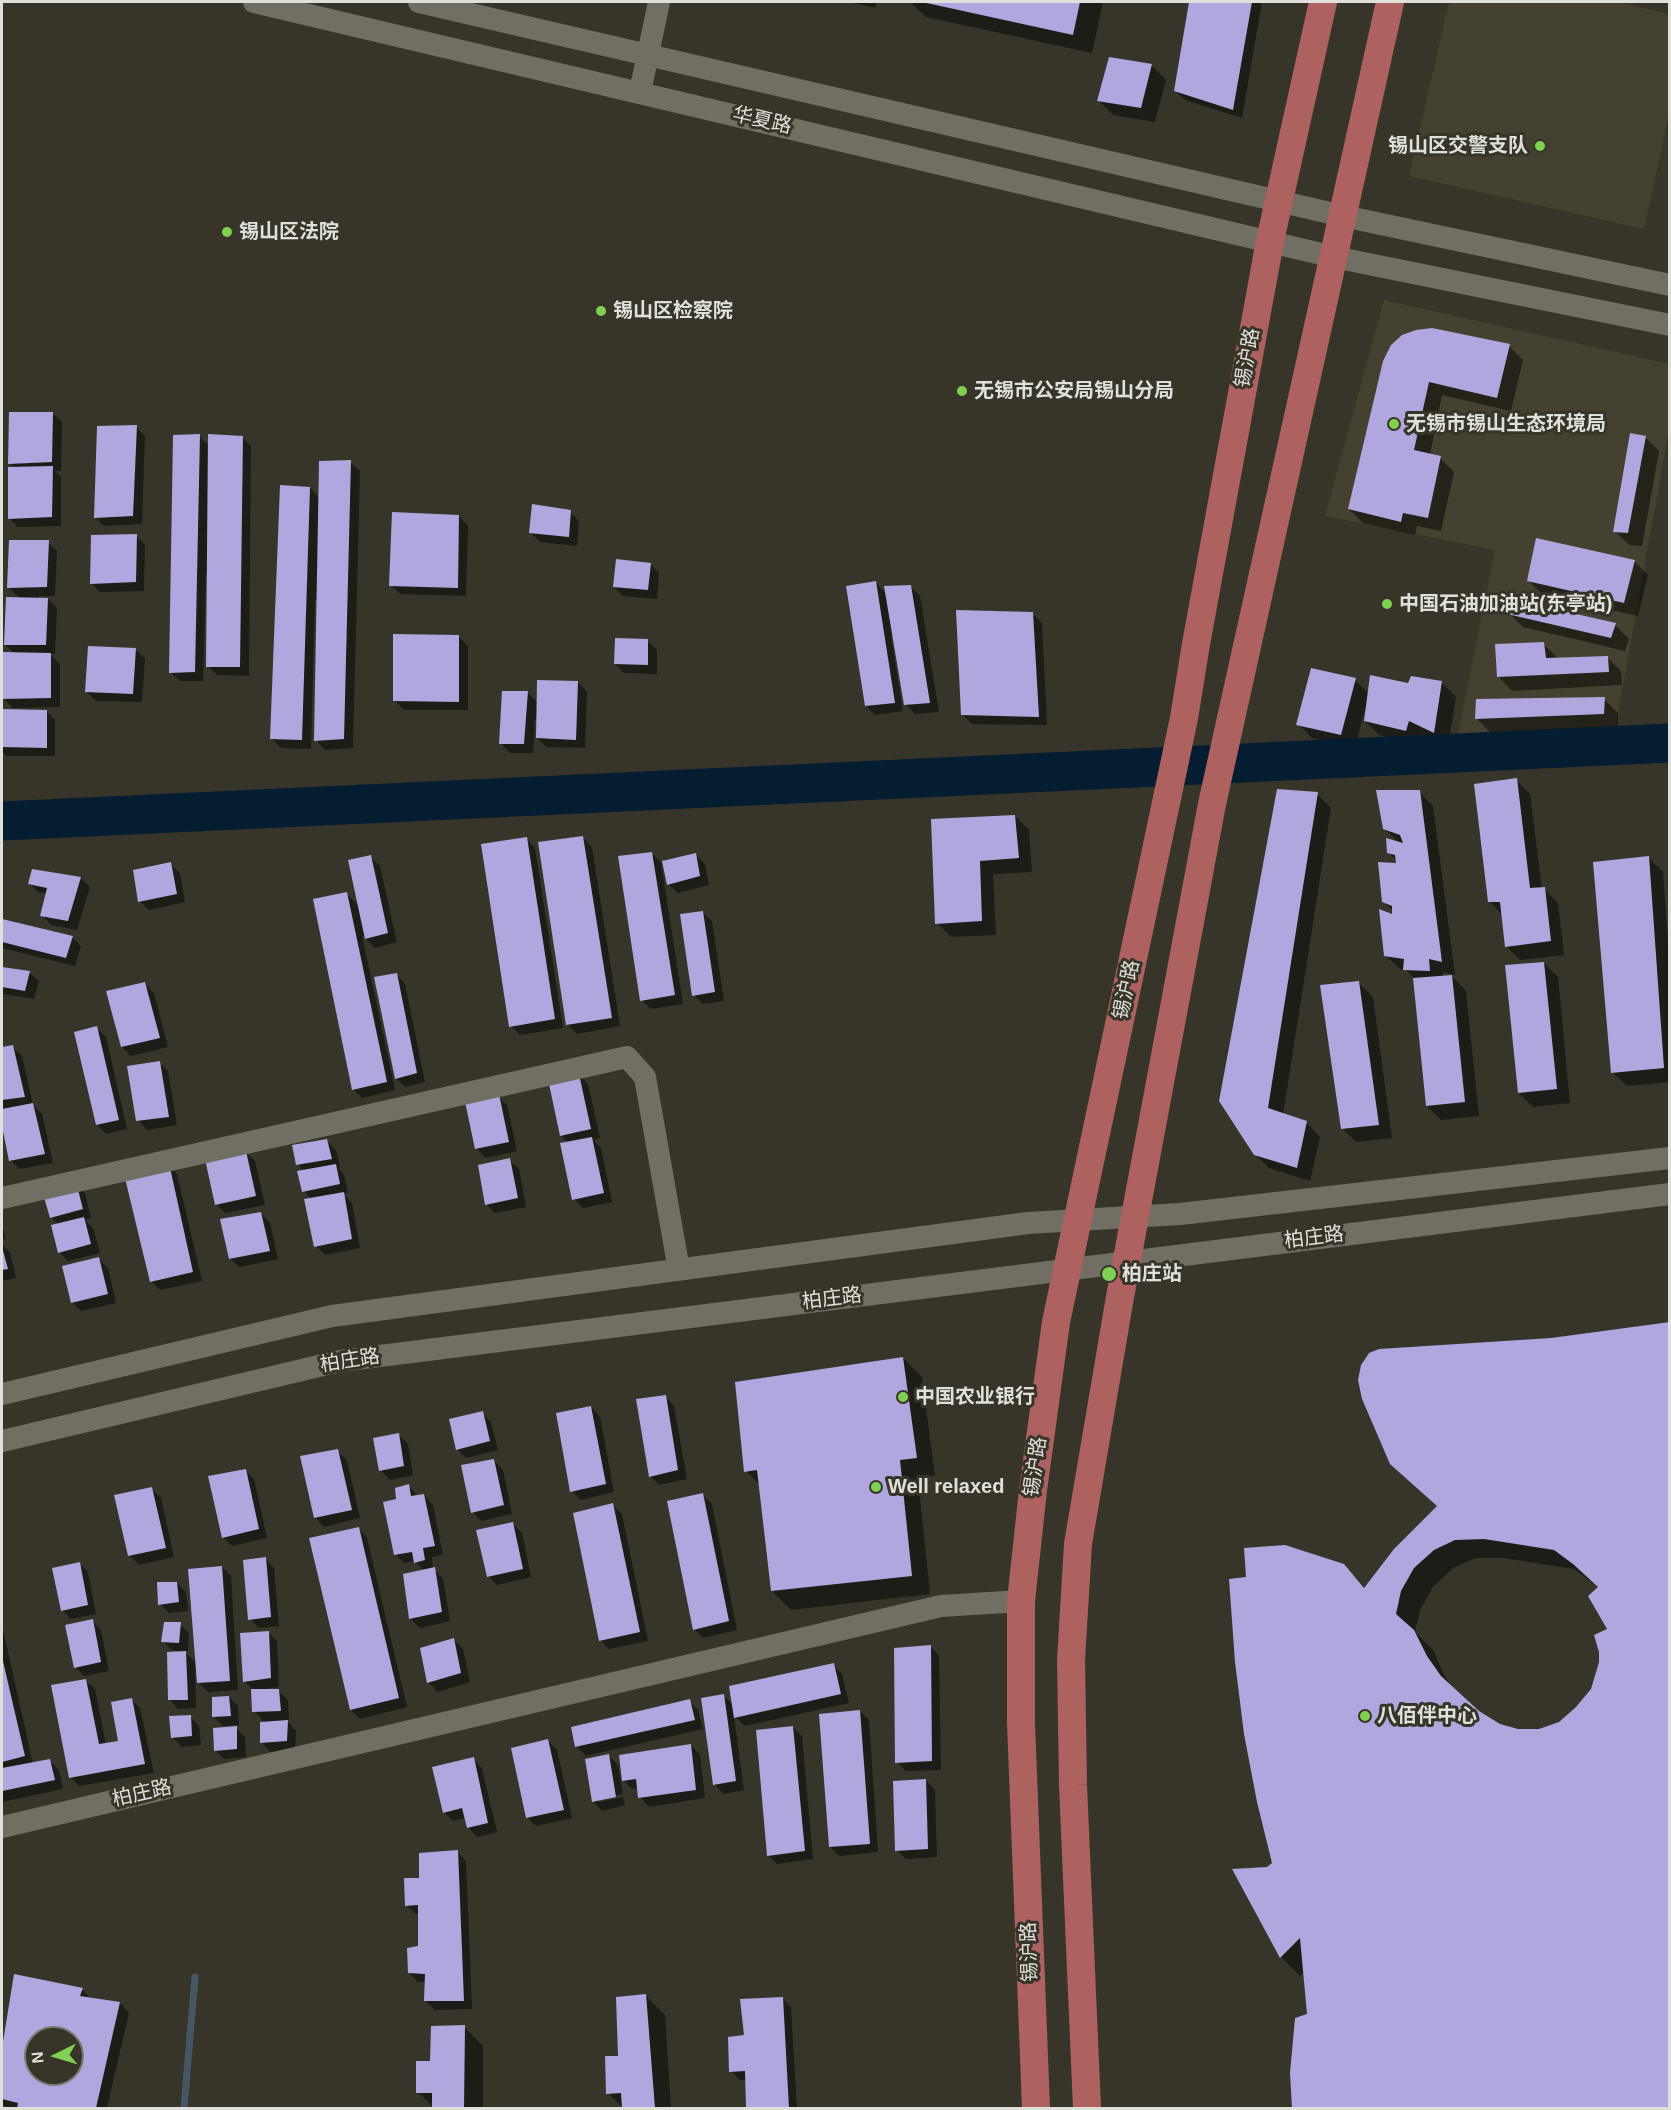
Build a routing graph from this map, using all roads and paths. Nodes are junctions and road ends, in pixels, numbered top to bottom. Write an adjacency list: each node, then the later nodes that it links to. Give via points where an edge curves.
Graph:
1 (254, 2): 7 (street, 华夏路)
2 (419, 2): 6 (street, 华夏路)
3 (659, 2): 6 (street)
4 (1323, 2): 8 (main road, 锡沪路)
5 (1390, 2): 9 (main road)
6 (648, 54): 7 (street); 8 (street, 华夏路)
7 (640, 92): 10 (street, 华夏路)
8 (1279, 201): 9 (street, 华夏路); 10 (main road, 锡沪路)
9 (1343, 216): 11 (main road); 12 (street, 华夏路)
10 (1270, 241): 11 (street, 华夏路); 18 (main road, 锡沪路, via 1184,718)
11 (1334, 256): 13 (street, 华夏路); 17 (main road, via 1212,804)
12 (1670, 285)
13 (1670, 325)
14 (1670, 1158): 17 (street, 柏庄路)
15 (1670, 1194): 19 (street, 柏庄路)
16 (2, 1198): 21 (street, via 627,1057 645,1077)
17 (1136, 1216): 18 (street, 柏庄路); 19 (main road)
18 (1078, 1220): 20 (main road, 锡沪路); 21 (street, 柏庄路, via 1028,1223)
19 (1127, 1262): 20 (street, 柏庄路); 27 (main road, via 1078,1545 1071,1660)
20 (1068, 1269): 23 (street, 柏庄路, via 340,1361); 24 (main road, 锡沪路, via 1056,1322)
21 (679, 1270): 22 (street, 柏庄路, via 332,1316)
22 (2, 1394)
23 (2, 1441)
24 (1021, 1601): 25 (street, 柏庄路, via 941,1606); 26 (main road, 锡沪路, via 1021,1723)
25 (2, 1827)
26 (1036, 2109)
27 (1087, 2109)

